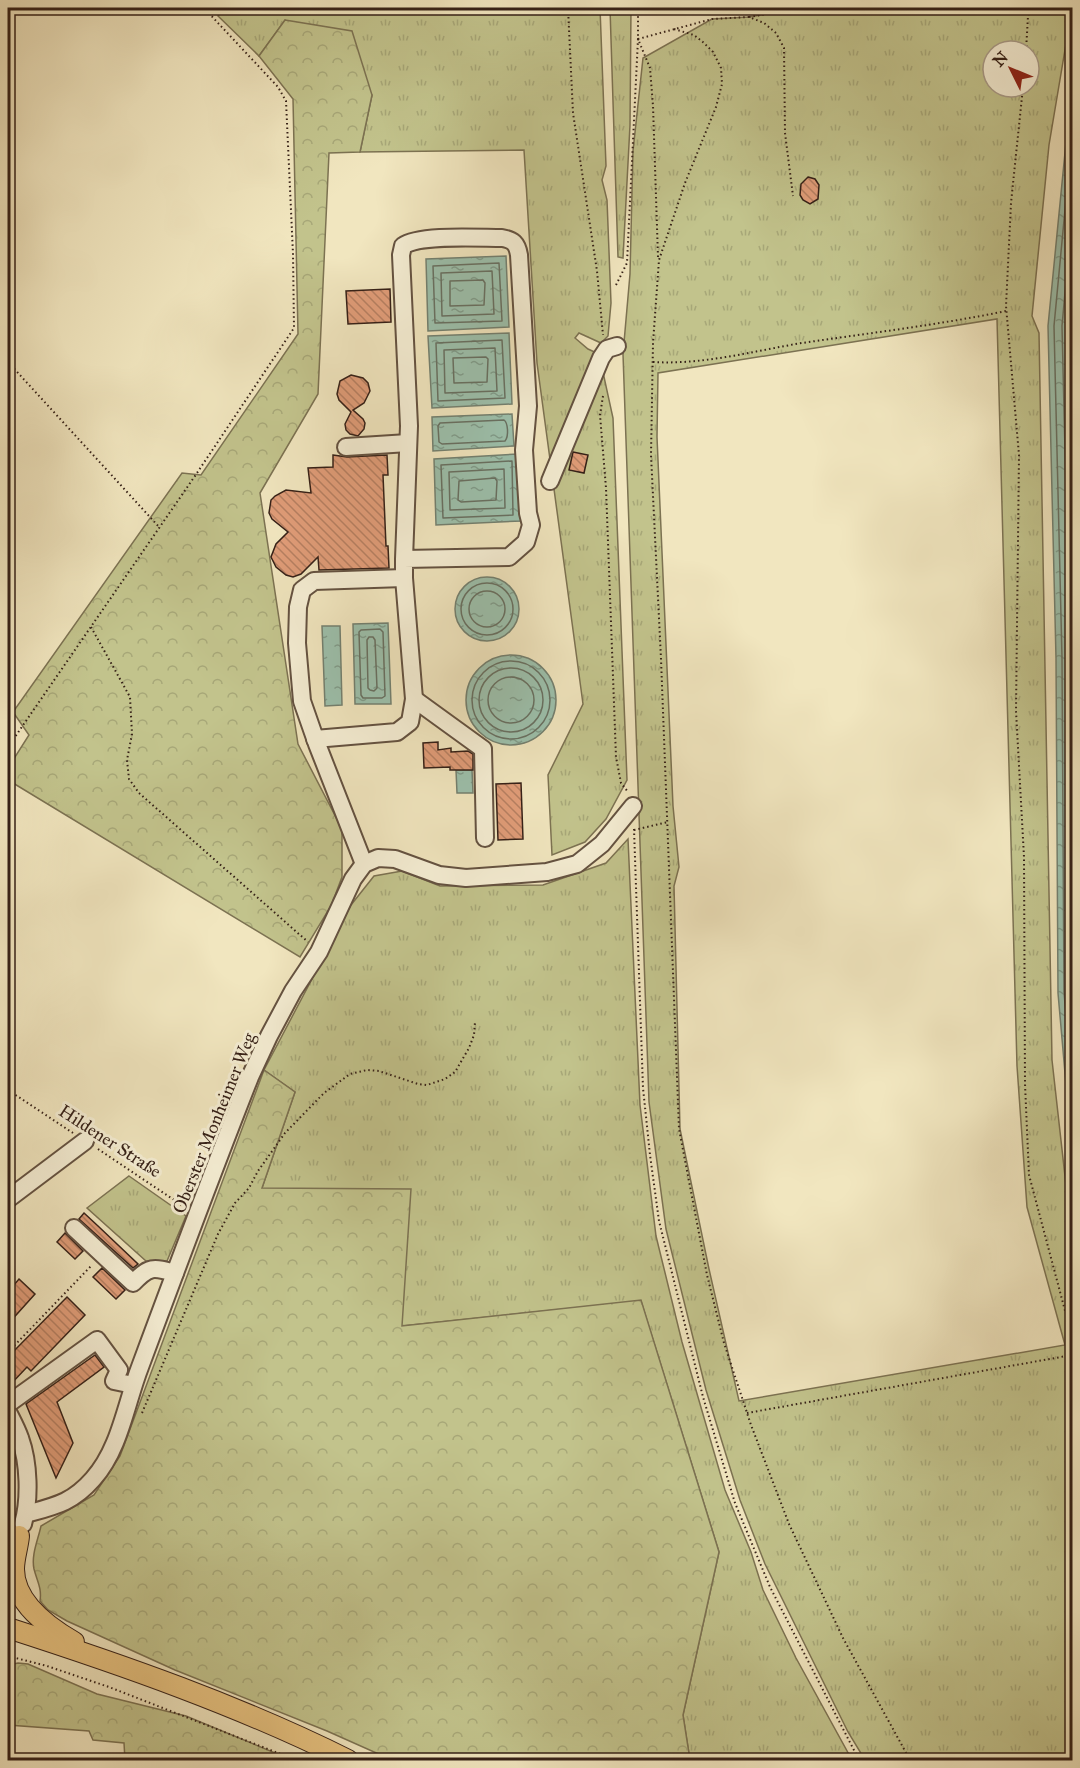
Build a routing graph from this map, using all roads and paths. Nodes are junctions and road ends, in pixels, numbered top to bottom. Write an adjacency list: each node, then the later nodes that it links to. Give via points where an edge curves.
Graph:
1 (204, 8): 24 (path, via 278,87 286,101 294,328)
2 (568, 8): 17 (path, via 573,113 598,280 602,334)
3 (638, 8): 10 (path)
4 (803, 8): 8 (path)
5 (1031, 8): 11 (path)
6 (1052, 8): 7 (path)
7 (1072, 15)
8 (749, 17): 9 (path, via 712,19); 13 (path, via 776,33 784,48 785,133)
9 (674, 29): 10 (path); 14 (path, via 694,35 713,52 721,68 722,84 717,107)
10 (638, 39): 14 (path, via 650,68); 15 (path, via 627,263)
11 (1027, 39)
12 (1022, 99): 16 (path, via 1011,203)
13 (793, 196)
14 (658, 260): 19 (path)
15 (616, 285)
16 (1007, 311): 19 (path, via 726,358); 44 (path, via 1019,455 1016,711 1023,846 1029,1175)
17 (617, 346): 23 (street, via 607,349 601,357)
18 (8, 362): 24 (path)
19 (653, 362): 32 (path, via 651,454)
20 (604, 391): 31 (path, via 600,415 616,758 621,783)
21 (408, 443): 22 (street); 25 (street); 25 (street, via 403,246 409,241 426,239 512,240 519,255 528,406 524,450 531,525 526,542 509,556)
22 (346, 447)
23 (550, 481)
24 (160, 528): 27 (path)
25 (404, 559): 26 (street)
26 (404, 578): 28 (street); 29 (street, via 314,581 302,590 297,644 302,701)
27 (91, 627): 30 (path); 35 (path, via 130,697 129,779 139,793)
28 (414, 699): 29 (street, via 410,722 397,732); 33 (street, via 483,749)
29 (315, 739): 34 (street)
30 (8, 747)
31 (632, 801): 34 (street, via 602,844 577,864 547,872 466,878 439,875 395,859 378,858)
32 (668, 822): 50 (path, via 679,1129 707,1275); 60 (path, via 634,830 643,1088 660,1221 703,1397 735,1503 770,1587)
33 (485, 838)
34 (364, 864): 35 (street, Oberster Monheimer Weg)
35 (319, 952): 40 (street, Oberster Monheimer Weg, via 268,1036)
36 (475, 1022): 51 (path, via 469,1048 455,1072 445,1079 427,1085 379,1071 350,1074 285,1133 218,1234)
37 (8, 1090): 38 (path, Hildener Straße)
38 (85, 1141): 39 (street); 40 (path, Hildener Straße)
39 (8, 1199)
40 (198, 1215): 43 (street, Oberster Monheimer Weg)
41 (74, 1228): 42 (street)
42 (103, 1255): 43 (street, via 133,1283 150,1269); 45 (path, via 13,1347)
43 (176, 1273): 47 (street, Oberster Monheimer Weg)
44 (1072, 1337)
45 (8, 1342)
46 (1072, 1355): 50 (path)
47 (133, 1384): 48 (street, via 114,1382 119,1370 97,1340); 52 (street, Oberster Monheimer Weg, via 109,1455 94,1479 73,1498 50,1509)
48 (8, 1404)
49 (8, 1412): 52 (street, via 21,1439 25,1461)
50 (747, 1413): 61 (path, via 789,1524 843,1638)
51 (139, 1419)
52 (26, 1514): 53 (street)
53 (19, 1536): 54 (street); 57 (main road, via 14,1569 24,1600 46,1623)
54 (8, 1563)
55 (8, 1628): 57 (main road)
56 (8, 1656): 58 (path, via 110,1688)
57 (99, 1658): 59 (main road, via 232,1709)
58 (296, 1761)
59 (348, 1761)
60 (859, 1761)
61 (910, 1761)

